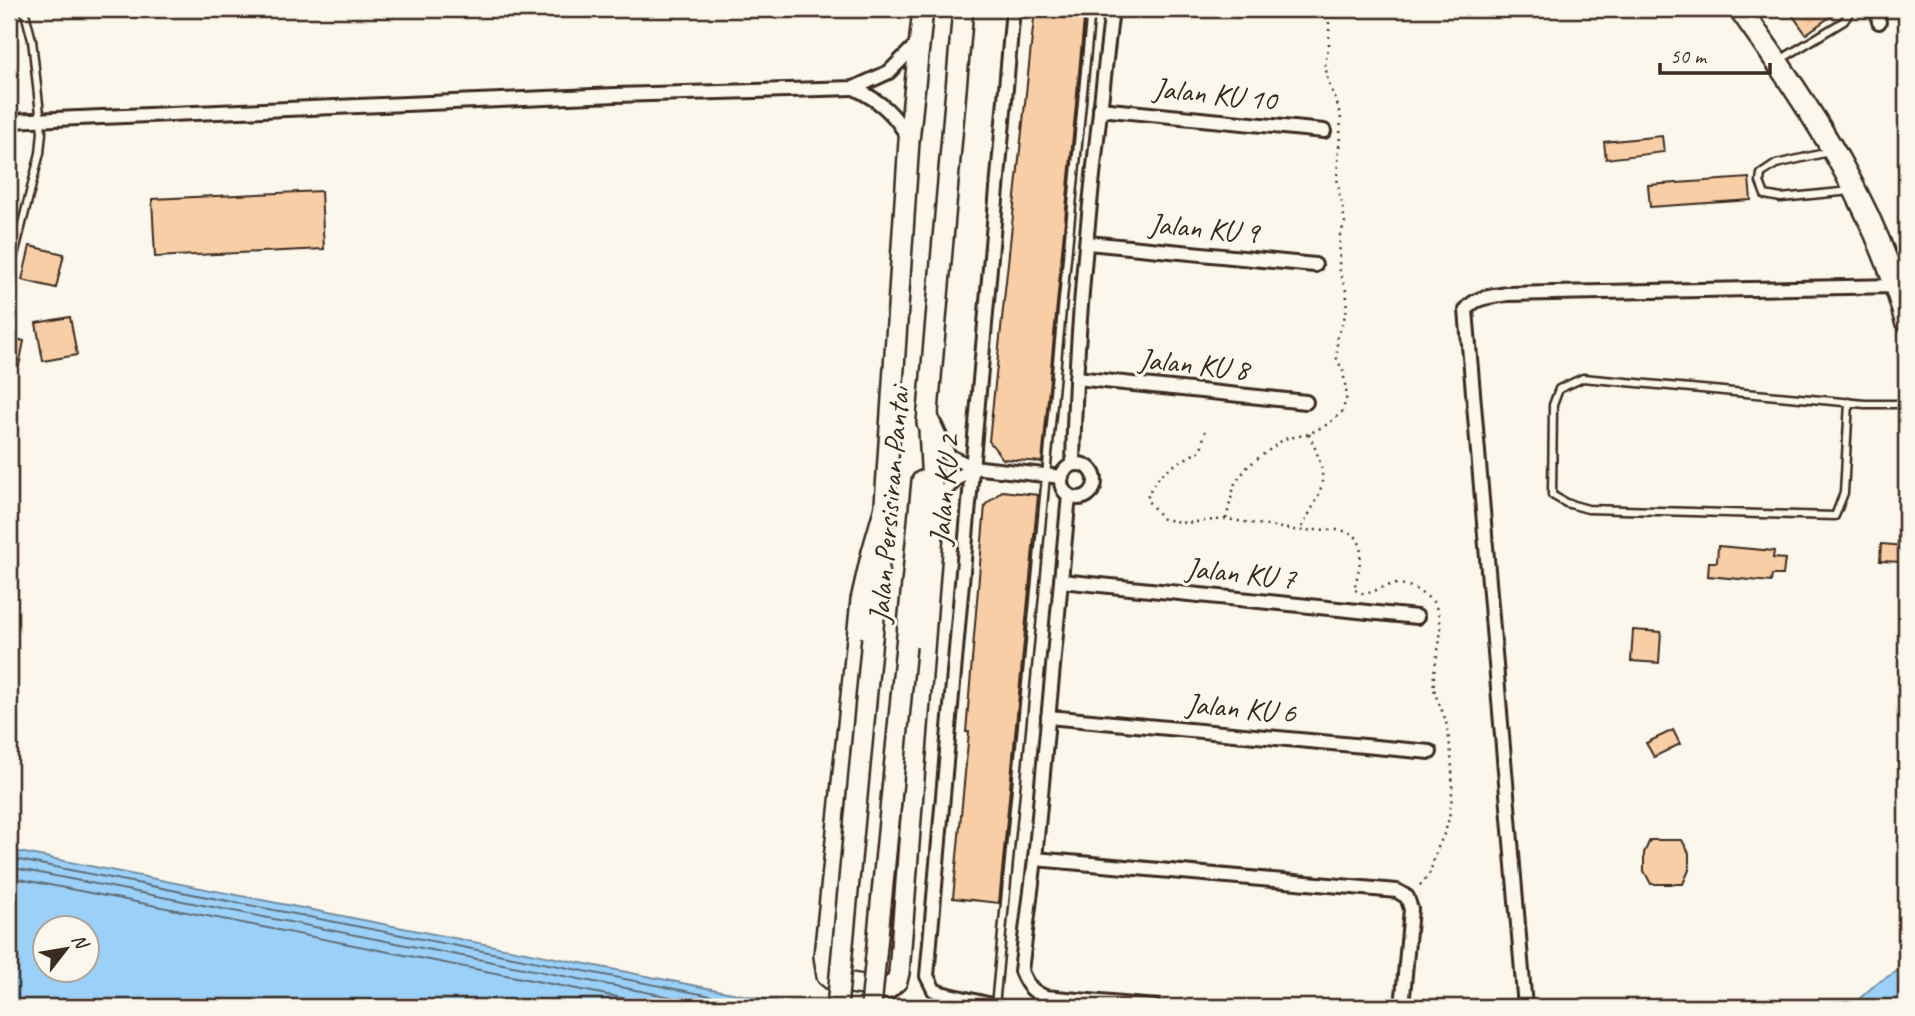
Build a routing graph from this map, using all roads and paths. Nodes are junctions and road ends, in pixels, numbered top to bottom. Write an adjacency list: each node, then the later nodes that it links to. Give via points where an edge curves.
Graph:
1 (24, 9): 14 (lane)
2 (923, 9): 10 (main road, Jalan Persisiran Pantai)
3 (962, 9): 29 (main road, Jalan Persisiran Pantai)
4 (1013, 9): 33 (street, Jalan KU 2)
5 (1091, 9): 34 (lane)
6 (1112, 9): 13 (street)
7 (1329, 9): 31 (path, via 1325,63 1340,119 1337,178 1346,222 1340,236 1339,268 1347,294 1346,313 1337,338 1337,359 1347,396 1342,412)
8 (1740, 9): 11 (highway)
9 (1852, 9): 11 (lane, via 1844,21)
10 (919, 41): 12 (street, via 889,72); 17 (main road, Jalan Persisiran Pantai)
11 (1778, 61): 18 (highway)
12 (855, 88): 14 (street); 17 (street, via 888,110)
13 (1100, 109): 16 (street, Jalan KU 10); 20 (street)
14 (42, 119): 15 (street); 23 (lane, via 40,153)
15 (9, 121)
16 (1324, 131)
17 (909, 141): 37 (main road, Jalan Persisiran Pantai)
18 (1835, 151): 19 (highway); 19 (lane, via 1776,164 1761,174 1765,195 1781,198)
19 (1857, 190): 22 (highway)
20 (1088, 243): 21 (street, Jalan KU 9); 25 (street)
21 (1315, 265)
22 (1897, 273): 24 (highway); 52 (street, via 1507,294 1478,298 1466,310)
23 (9, 275)
24 (1905, 315)
25 (1076, 378): 26 (street, Jalan KU 8); 32 (street)
26 (1306, 402)
27 (1849, 402): 27 (lane, via 1583,378 1559,389 1553,405 1552,495 1588,509 1835,516 1844,493); 28 (lane)
28 (1906, 404)
29 (928, 411): 33 (street, via 949,456); 39 (main road); 48 (main road, Jalan Persisiran Pantai, bridge)
30 (1205, 430): 38 (path, via 1201,450 1163,471 1149,487 1147,500 1163,519 1185,523)
31 (1310, 434): 38 (path, via 1284,439 1249,465 1235,484); 40 (path, via 1322,463 1324,486)
32 (1073, 464): 35 (street); 36 (street, via 1089,467 1095,483 1085,496)
33 (972, 467): 34 (street); 39 (street, via 939,500); 49 (street, Jalan KU 2, via 927,976 934,990)
34 (1046, 476): 35 (street); 49 (lane)
35 (1062, 477): 36 (street, via 1062,487)
36 (1069, 495): 41 (street)
37 (885, 506): 39 (main road, via 861,600 824,956 832,980 888,989 897,981); 47 (main road, Jalan Persisiran Pantai, bridge)
38 (1226, 519): 40 (path)
39 (934, 520)
40 (1300, 531): 46 (path, via 1348,531 1359,540 1362,552 1354,589 1359,594 1391,583 1405,584 1433,601 1439,620 1434,689 1446,724 1450,817 1431,874)
41 (1061, 581): 42 (street, Jalan KU 7); 43 (street)
42 (1417, 617)
43 (1048, 717): 44 (street, Jalan KU 6); 45 (street)
44 (1430, 752)
45 (1035, 859): 46 (street, via 1397,891); 50 (street, via 1021,971 1027,985 1045,998)
46 (1407, 897): 51 (street, via 1411,909)
47 (837, 1007)
48 (871, 1007)
49 (998, 1007)
50 (1155, 1007)
51 (1402, 1007)
52 (1525, 1007)

